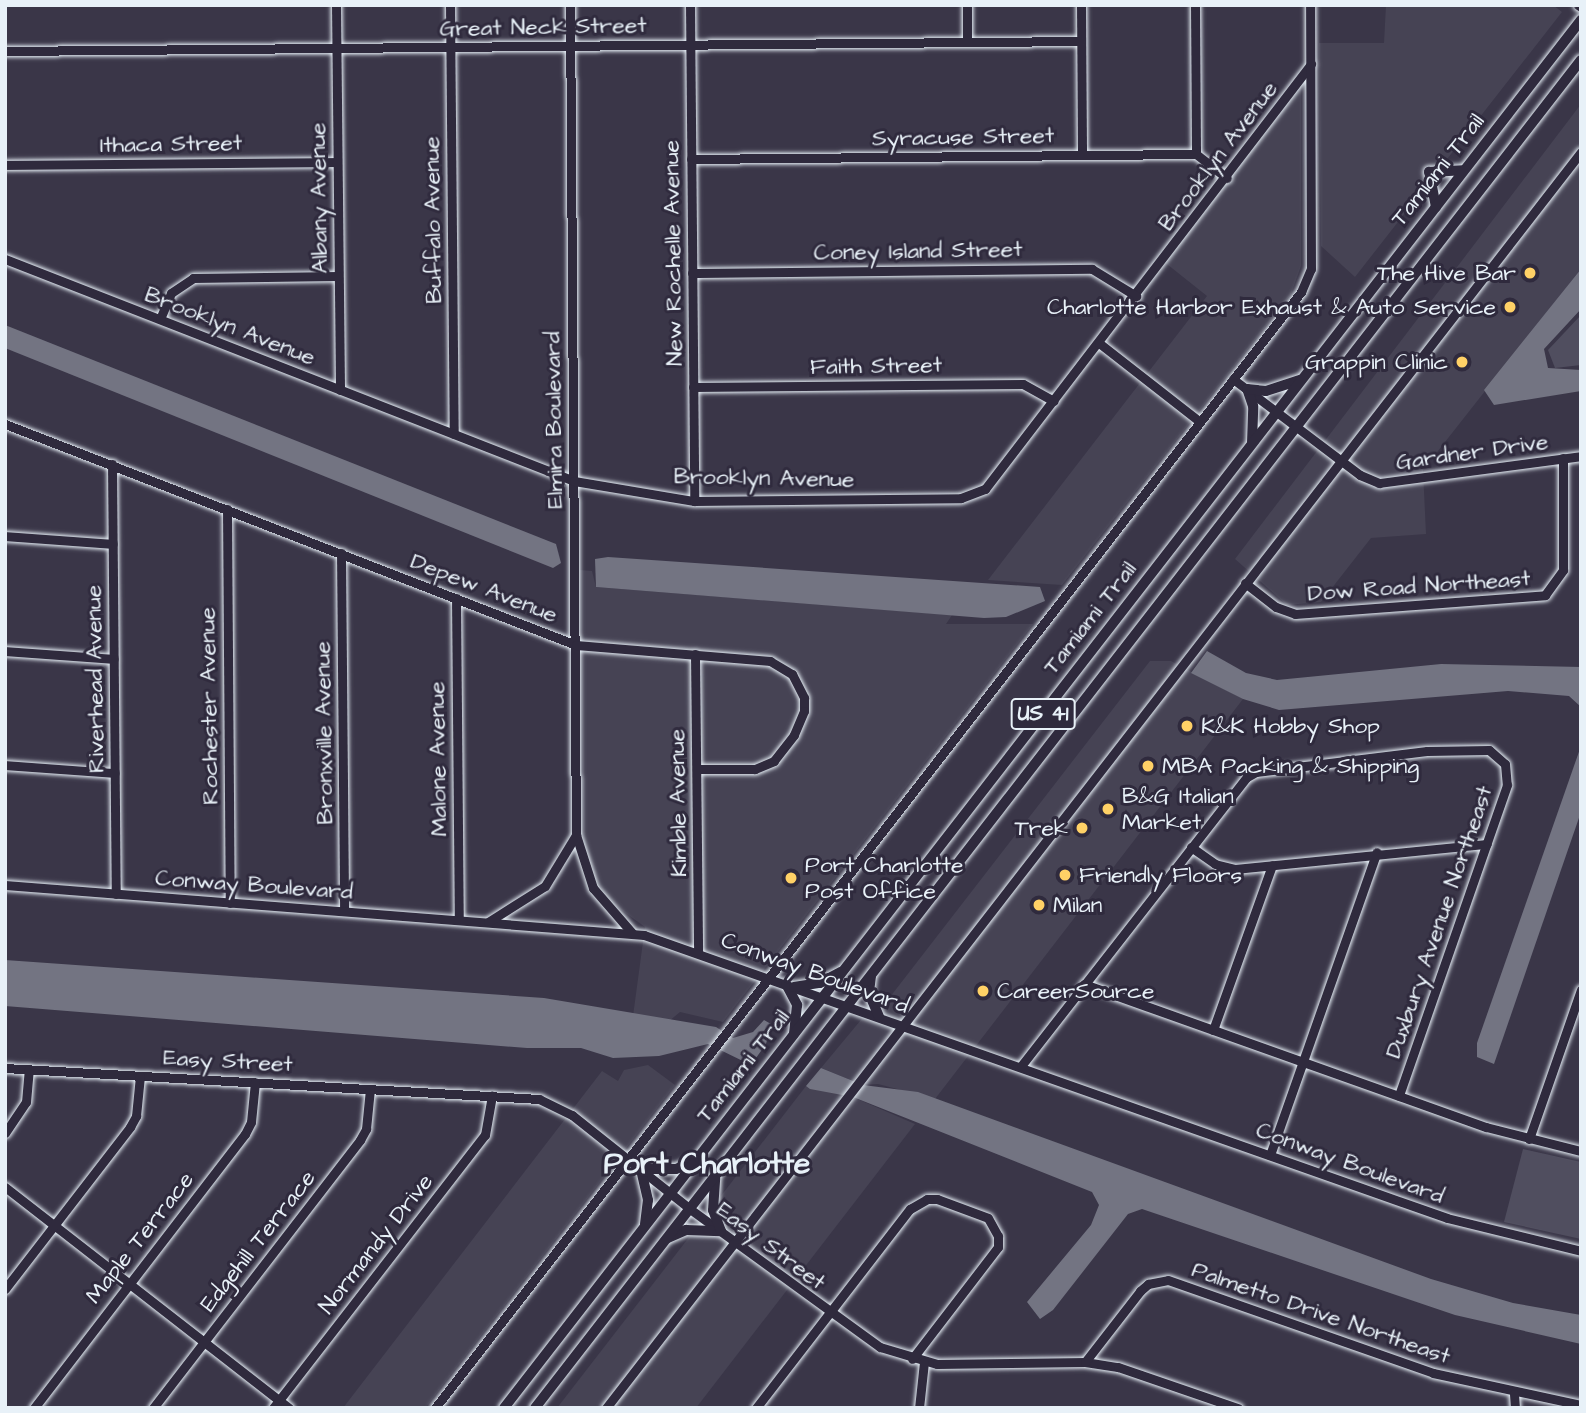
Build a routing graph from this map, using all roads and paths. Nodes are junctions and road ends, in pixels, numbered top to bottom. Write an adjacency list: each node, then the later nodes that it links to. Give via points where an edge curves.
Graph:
1 (336, 5): 15 (street, Albany Avenue)
2 (450, 5): 14 (street, Buffalo Avenue)
3 (570, 5): 13 (street, Elmira Boulevard)
4 (690, 5): 12 (street, New Rochelle Avenue)
5 (967, 5): 11 (street)
6 (1081, 5): 10 (street)
7 (1195, 5): 20 (street)
8 (1310, 5): 18 (street)
9 (1581, 20): 25 (main road, Tamiami Trail / US 41)
10 (1081, 41): 11 (street, Great Neck Street); 21 (street)
11 (967, 42): 12 (street, Great Neck Street)
12 (690, 45): 13 (street, Great Neck Street); 22 (street, New Rochelle Avenue)
13 (570, 46): 14 (street, Great Neck Street); 50 (street, Elmira Boulevard)
14 (451, 47): 15 (street, Great Neck Street); 44 (street, Buffalo Avenue)
15 (337, 48): 16 (street, Great Neck Street); 23 (street, Albany Avenue)
16 (5, 51)
17 (1581, 60): 43 (main road, Tamiami Trail / US 41)
18 (1311, 64): 26 (street, Brooklyn Avenue); 34 (street, Tamiami Trail, via 1311,270 1301,292)
19 (1581, 152): 48 (street)
20 (1196, 154): 21 (street, Syracuse Street); 26 (street)
21 (1082, 155): 22 (street, Syracuse Street)
22 (691, 159): 29 (street, New Rochelle Avenue)
23 (337, 162): 24 (street, Ithaca Street); 30 (street, Albany Avenue)
24 (5, 165)
25 (1463, 170): 27 (main road, Tamiami Trail / US 41); 27 (main road, via 1429,172)
26 (1227, 178): 31 (street, Brooklyn Avenue)
27 (1436, 207): 35 (main road, Tamiami Trail / US 41)
28 (5, 259): 32 (street, Brooklyn Avenue)
29 (692, 273): 31 (street, Coney Island Street, via 1092,269); 36 (street, New Rochelle Avenue)
30 (338, 276): 32 (street, via 193,278 171,293); 38 (street, Albany Avenue)
31 (1136, 296): 33 (street, Brooklyn Avenue)
32 (159, 319): 38 (street, Brooklyn Avenue)
33 (1099, 343): 39 (street, Brooklyn Avenue); 41 (street)
34 (1233, 379): 37 (street, Gardner Drive); 41 (street, Tamiami Trail)
35 (1302, 379): 37 (main road, via 1266,391); 40 (main road, Tamiami Trail / US 41)
36 (693, 387): 39 (street, Faith Street, via 1023,384); 51 (street, New Rochelle Avenue)
37 (1247, 389): 40 (street, Gardner Drive); 45 (main road, via 1255,421)
38 (340, 390): 44 (street, Brooklyn Avenue)
39 (1054, 401): 51 (street, Brooklyn Avenue, via 985,489 974,496)
40 (1277, 412): 43 (street, Gardner Drive); 45 (main road, Tamiami Trail / US 41)
41 (1200, 422): 80 (street, Tamiami Trail)
42 (5, 424): 49 (street, Depew Avenue)
43 (1296, 427): 48 (street, Gardner Drive); 79 (main road, Tamiami Trail / US 41)
44 (454, 434): 50 (street, Brooklyn Avenue)
45 (1252, 444): 78 (main road, Tamiami Trail / US 41)
46 (1581, 456): 47 (street, Gardner Drive)
47 (1563, 458): 48 (street, Gardner Drive, via 1389,483 1369,480); 56 (street, Dow Road Northeast, via 1563,570 1545,594 1295,614 1276,607)
48 (1341, 460): 56 (street)
49 (112, 464): 52 (street, Depew Avenue); 54 (street, Riverhead Avenue)
50 (574, 481): 51 (street, Brooklyn Avenue); 58 (street, Elmira Boulevard)
51 (694, 501)
52 (227, 509): 55 (street, Depew Avenue); 72 (street, Rochester Avenue)
53 (5, 536): 54 (street)
54 (113, 544): 61 (street, Riverhead Avenue)
55 (341, 553): 57 (street, Depew Avenue); 73 (street, Bronxville Avenue)
56 (1245, 583): 87 (street)
57 (456, 598): 58 (street, Depew Avenue); 74 (street, Malone Avenue)
58 (576, 645): 60 (street, Depew Avenue); 65 (street, Elmira Boulevard)
59 (5, 650): 61 (street)
60 (695, 654): 63 (street, Kimble Avenue); 63 (street, Depew Avenue, via 782,666 799,685 804,711 794,736 765,766)
61 (114, 659): 64 (street, Riverhead Avenue)
62 (5, 765): 64 (street)
63 (697, 769): 77 (street, Kimble Avenue)
64 (115, 774): 71 (street, Riverhead Avenue)
65 (576, 835): 75 (street, via 545,886); 76 (street, Elmira Boulevard, via 593,888)
66 (1487, 844): 67 (street, Duxbury Avenue Northeast, via 1508,774 1499,756 1479,748 1256,772 1240,784); 68 (street); 98 (street, Duxbury Avenue Northeast)
67 (1191, 847): 69 (street, via 1224,868); 81 (street, Duxbury Avenue Northeast)
68 (1377, 852): 69 (street); 90 (street)
69 (1272, 865): 88 (street)
70 (5, 885): 71 (street, Conway Boulevard)
71 (116, 894): 72 (street, Conway Boulevard)
72 (230, 903): 73 (street, Conway Boulevard)
73 (344, 911): 74 (street, Conway Boulevard)
74 (459, 920): 75 (street, Conway Boulevard)
75 (486, 923): 76 (street, Conway Boulevard)
76 (633, 934): 77 (street, Conway Boulevard)
77 (698, 952): 80 (street, Conway Boulevard)
78 (844, 971): 82 (main road, via 820,983); 84 (main road, Tamiami Trail / US 41)
79 (871, 974): 85 (main road, Tamiami Trail / US 41); 86 (main road, via 869,993)
80 (769, 977): 82 (street, Conway Boulevard); 103 (street, Tamiami Trail)
81 (1084, 984): 88 (street); 91 (street, Duxbury Avenue Northeast)
82 (790, 986): 84 (street, Conway Boulevard); 89 (main road, via 797,1005)
83 (1581, 990): 100 (street)
84 (822, 998): 85 (street, Conway Boulevard); 89 (main road, Tamiami Trail / US 41)
85 (846, 1006): 86 (street, Conway Boulevard); 106 (main road, Tamiami Trail / US 41)
86 (879, 1017): 87 (street, Conway Boulevard)
87 (903, 1025): 91 (street, Conway Boulevard); 114 (street)
88 (1213, 1030): 90 (street)
89 (793, 1035): 104 (main road, Tamiami Trail / US 41)
90 (1303, 1062): 98 (street); 102 (street)
91 (1021, 1066): 102 (street, Conway Boulevard)
92 (5, 1068): 93 (street, Easy Street)
93 (29, 1069): 94 (street, Easy Street); 99 (street, via 26,1102)
94 (139, 1076): 95 (street, Easy Street); 110 (street, via 136,1116 130,1127)
95 (255, 1082): 96 (street, Easy Street); 116 (street, Maple Terrace, via 251,1122 245,1134)
96 (370, 1089): 97 (street, Easy Street); 119 (street, Edgehill Terrace, via 366,1129 360,1140)
97 (492, 1096): 103 (street, Easy Street, via 551,1103); 124 (street, Normandy Drive, via 485,1135)
98 (1399, 1096): 100 (street)
99 (5, 1133)
100 (1529, 1139): 101 (street)
101 (1581, 1151)
102 (1270, 1155): 115 (street, Conway Boulevard, via 1447,1218)
103 (628, 1158): 105 (street, Easy Street); 130 (street, Tamiami Trail)
104 (696, 1160): 105 (main road, via 676,1169); 108 (main road, Tamiami Trail / US 41)
105 (641, 1169): 108 (street, Easy Street); 111 (main road, via 648,1200)
106 (716, 1175): 109 (main road, Tamiami Trail / US 41); 112 (main road, via 713,1210)
107 (5, 1187): 110 (street)
108 (671, 1193): 109 (street, Easy Street); 111 (main road, Tamiami Trail / US 41)
109 (690, 1209): 112 (street, Easy Street); 113 (main road, Tamiami Trail / US 41)
110 (54, 1225): 116 (street); 117 (street)
111 (645, 1227): 131 (main road, Tamiami Trail / US 41)
112 (721, 1231): 113 (main road, via 687,1230); 114 (street, Easy Street)
113 (666, 1240): 132 (main road, Tamiami Trail / US 41)
114 (735, 1241): 118 (street, Easy Street); 133 (street)
115 (1581, 1251)
116 (129, 1283): 119 (street); 127 (street, Maple Terrace)
117 (5, 1289)
118 (829, 1313): 120 (street, Easy Street, via 870,1342); 120 (street, via 910,1209 927,1199 988,1218 998,1236 998,1247); 134 (street)
119 (204, 1342): 124 (street); 128 (street, Edgehill Terrace)
120 (912, 1359): 121 (street, Easy Street)
121 (924, 1362): 122 (street, Easy Street); 135 (street)
122 (1085, 1362): 123 (street, Palmetto Drive Northeast, via 1140,1291 1148,1284 1168,1280 1399,1362); 126 (street, Easy Street, via 1128,1369)
123 (1514, 1394): 125 (street, Palmetto Drive Northeast); 137 (street)
124 (276, 1404): 129 (street)
125 (1581, 1405)
126 (1227, 1406): 136 (street, Easy Street)
127 (34, 1408)
128 (153, 1408)
129 (289, 1408)
130 (435, 1408)
131 (504, 1408)
132 (535, 1408)
133 (606, 1408)
134 (755, 1408)
135 (919, 1408)
136 (1238, 1408)
137 (1515, 1408)

